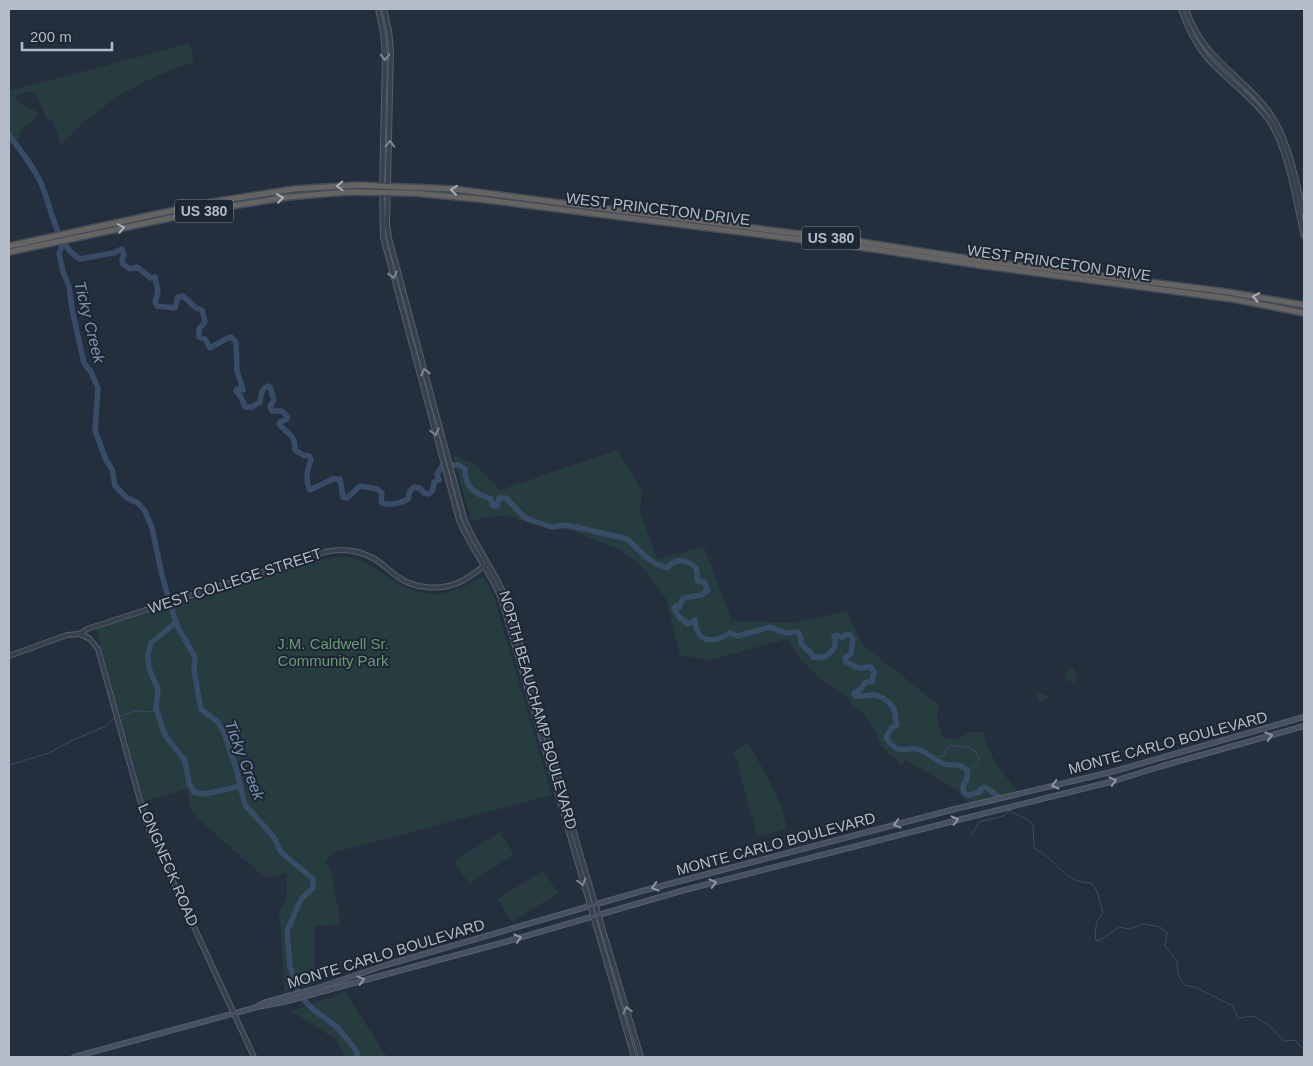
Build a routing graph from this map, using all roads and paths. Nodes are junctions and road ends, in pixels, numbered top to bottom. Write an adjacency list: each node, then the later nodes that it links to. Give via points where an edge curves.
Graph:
1 (378, 9): 5 (street, NORTH BEAUCHAMP BOULEVARD, one-way to 5, via 384,37)
2 (384, 9): 6 (street, NORTH BEAUCHAMP BOULEVARD, via 391,41)
3 (1181, 9): 15 (street, via 1205,54 1254,102 1274,129 1286,162)
4 (1186, 9): 14 (street, via 1198,36 1212,56 1259,99 1278,126 1288,147)
5 (385, 75): 6 (street); 7 (street, NORTH BEAUCHAMP BOULEVARD)
6 (390, 75): 8 (street, NORTH BEAUCHAMP BOULEVARD)
7 (384, 115): 8 (street); 9 (street, NORTH BEAUCHAMP BOULEVARD)
8 (390, 116): 10 (street, NORTH BEAUCHAMP BOULEVARD, one-way to 8)
9 (383, 186): 10 (highway, WEST PRINCETON DRIVE / US 380); 11 (street, NORTH BEAUCHAMP BOULEVARD); 17 (highway, WEST PRINCETON DRIVE / US 380, one-way to 17, via 305,188 256,194)
10 (389, 186): 12 (street, NORTH BEAUCHAMP BOULEVARD); 13 (highway, WEST PRINCETON DRIVE / US 380, one-way to 10, via 454,189)
11 (382, 192): 12 (highway, WEST PRINCETON DRIVE / US 380); 16 (street, NORTH BEAUCHAMP BOULEVARD); 17 (highway, WEST PRINCETON DRIVE / US 380, one-way to 11, via 73,238 288,197)
12 (389, 192): 13 (highway, WEST PRINCETON DRIVE / US 380); 19 (street, NORTH BEAUCHAMP BOULEVARD, via 388,230)
13 (507, 200): 21 (highway, WEST PRINCETON DRIVE / US 380, one-way to 13, via 1228,292 862,242); 22 (highway, WEST PRINCETON DRIVE / US 380, via 1232,299)
14 (1304, 214)
15 (1304, 236)
16 (383, 237): 19 (street); 23 (street, NORTH BEAUCHAMP BOULEVARD, one-way to 23, via 455,506 468,540)
17 (53, 238): 18 (highway, WEST PRINCETON DRIVE / US 380); 20 (highway, WEST PRINCETON DRIVE / US 380)
18 (9, 246)
19 (392, 247): 23 (street, NORTH BEAUCHAMP BOULEVARD, one-way to 19, via 461,504)
20 (9, 252)
21 (1304, 306)
22 (1304, 313)
23 (486, 565): 24 (street, WEST COLLEGE STREET, via 456,584 441,588 425,587 399,578 366,555 332,550 87,629); 28 (street, NORTH BEAUCHAMP BOULEVARD, via 501,584 510,606); 29 (street, NORTH BEAUCHAMP BOULEVARD, one-way to 29, via 504,608)
24 (80, 634): 25 (street, WEST COLLEGE STREET, via 67,635); 33 (street, LONGNECK ROAD, via 90,639 98,649 145,820)
25 (9, 656)
26 (1304, 717): 28 (main road, MONTE CARLO BOULEVARD, one-way to 28, via 1111,772 955,809)
27 (1304, 726): 30 (main road, MONTE CARLO BOULEVARD, one-way to 27, via 1114,781)
28 (596, 905): 29 (main road, MONTE CARLO BOULEVARD); 30 (street, NORTH BEAUCHAMP BOULEVARD)
29 (589, 906): 31 (street, NORTH BEAUCHAMP BOULEVARD); 32 (main road, MONTE CARLO BOULEVARD, via 386,965)
30 (598, 914): 31 (main road, MONTE CARLO BOULEVARD); 37 (street, NORTH BEAUCHAMP BOULEVARD, one-way to 30)
31 (592, 916): 32 (main road, MONTE CARLO BOULEVARD, one-way to 31); 36 (street, NORTH BEAUCHAMP BOULEVARD)
32 (314, 991): 33 (main road, MONTE CARLO BOULEVARD)
33 (233, 1013): 34 (main road, MONTE CARLO BOULEVARD); 35 (street, LONGNECK ROAD)
34 (74, 1057)
35 (254, 1057)
36 (634, 1057)
37 (640, 1057)

